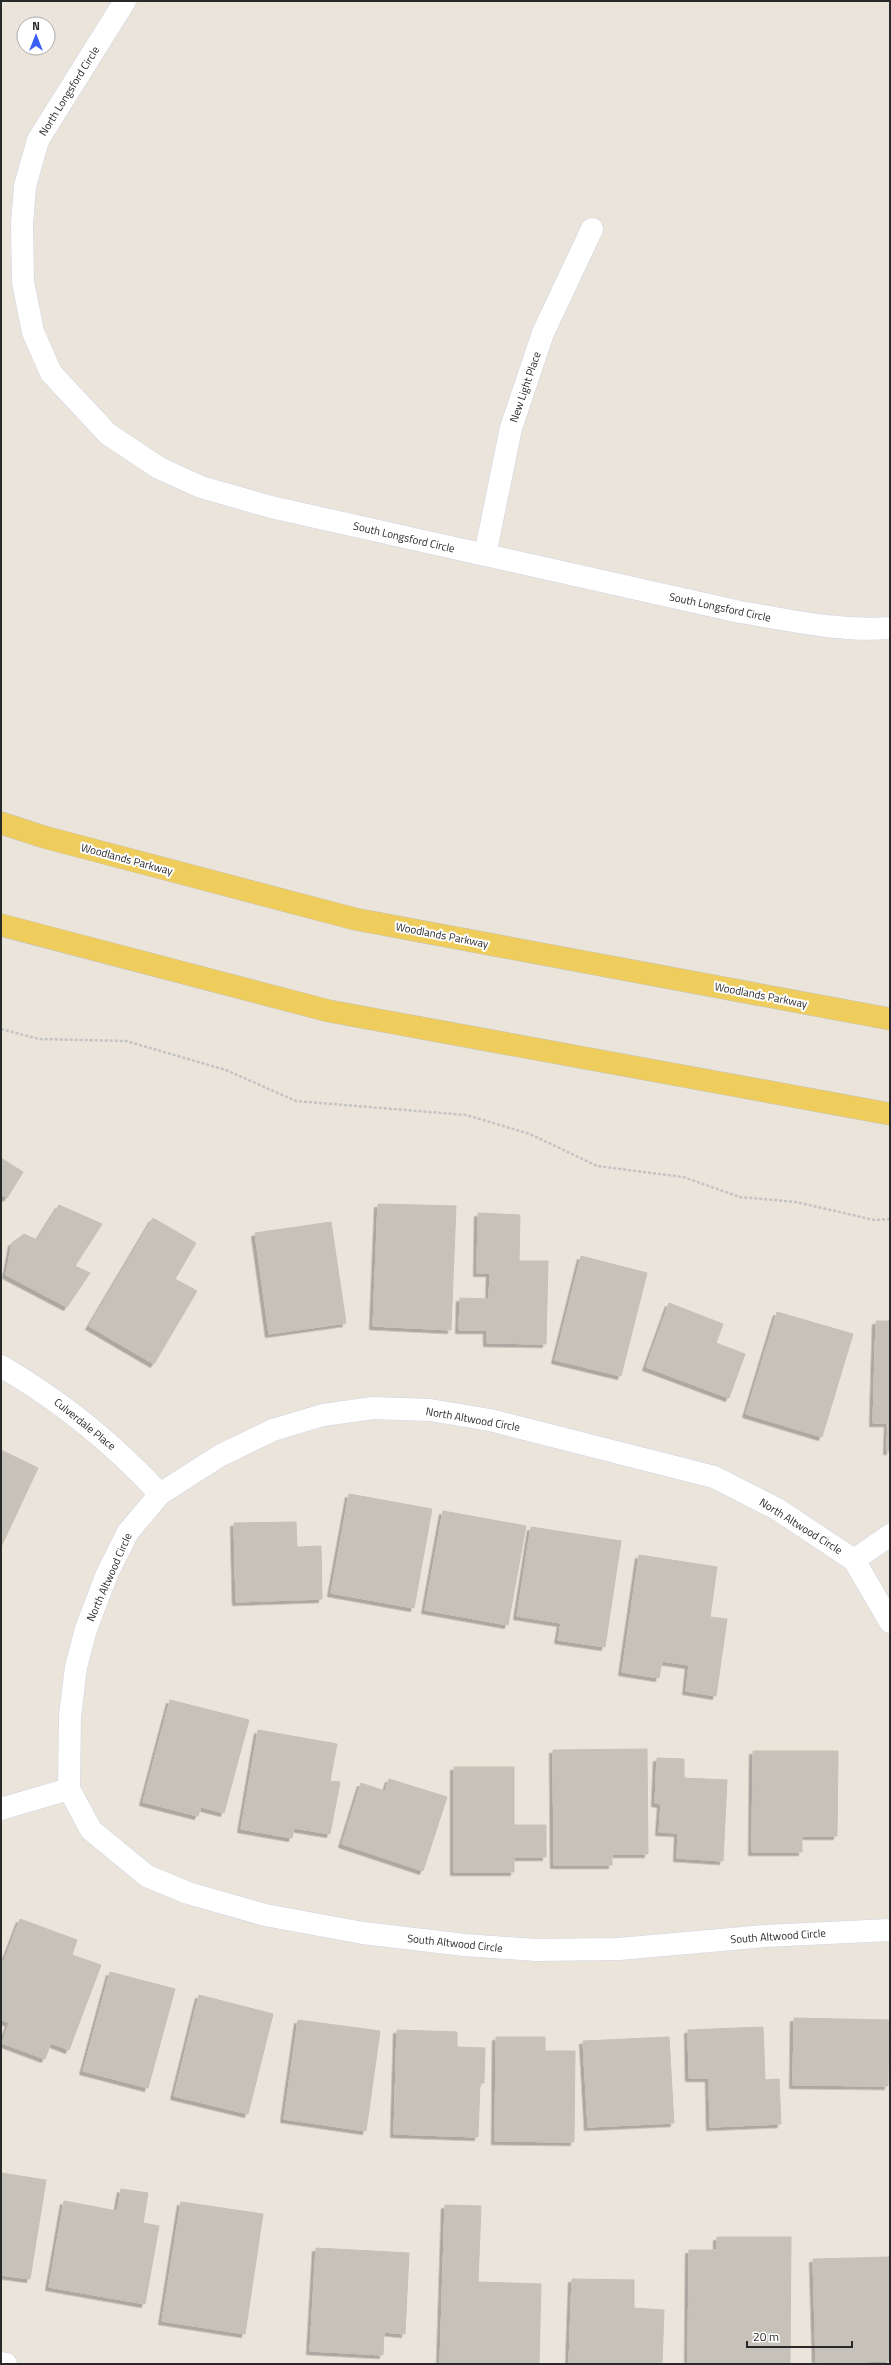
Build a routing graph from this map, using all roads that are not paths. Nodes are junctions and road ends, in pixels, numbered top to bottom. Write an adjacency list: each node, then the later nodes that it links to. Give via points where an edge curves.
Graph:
1 (125, 1): 3 (street, North Longsford Circle, via 38,140 25,186 22,226)
2 (592, 229): 4 (street, New Light Place, via 543,333 511,428)
3 (23, 282): 4 (street, South Longsford Circle, via 33,332 51,373 108,434 159,468 201,487 271,507)
4 (485, 555): 5 (street, South Longsford Circle, via 740,612 808,624)
5 (890, 628)
6 (1, 823): 8 (main road, Woodlands Parkway, via 44,837 355,919)
7 (1, 925): 9 (main road, via 329,1011)
8 (890, 1019)
9 (890, 1114)
10 (1, 1366): 11 (street, Culverdale Place, via 57,1400 98,1433)
11 (160, 1494): 13 (street, North Altwood Circle, via 221,1456 273,1430 323,1415 373,1408 430,1410 490,1420 714,1476 777,1509); 15 (street, North Altwood Circle, via 128,1532 107,1574 86,1628 76,1666 70,1716)
12 (890, 1535): 13 (street, North Altwood Circle)
13 (854, 1560): 14 (street, North Altwood Circle)
14 (890, 1622)
15 (69, 1789): 16 (street); 17 (street, South Altwood Circle, via 91,1830 146,1876 188,1893 265,1915 363,1932 465,1945 536,1950 619,1950 765,1936)
16 (1, 1809)
17 (890, 1930)
18 (1, 2363): 19 (street)
19 (6, 2364)

